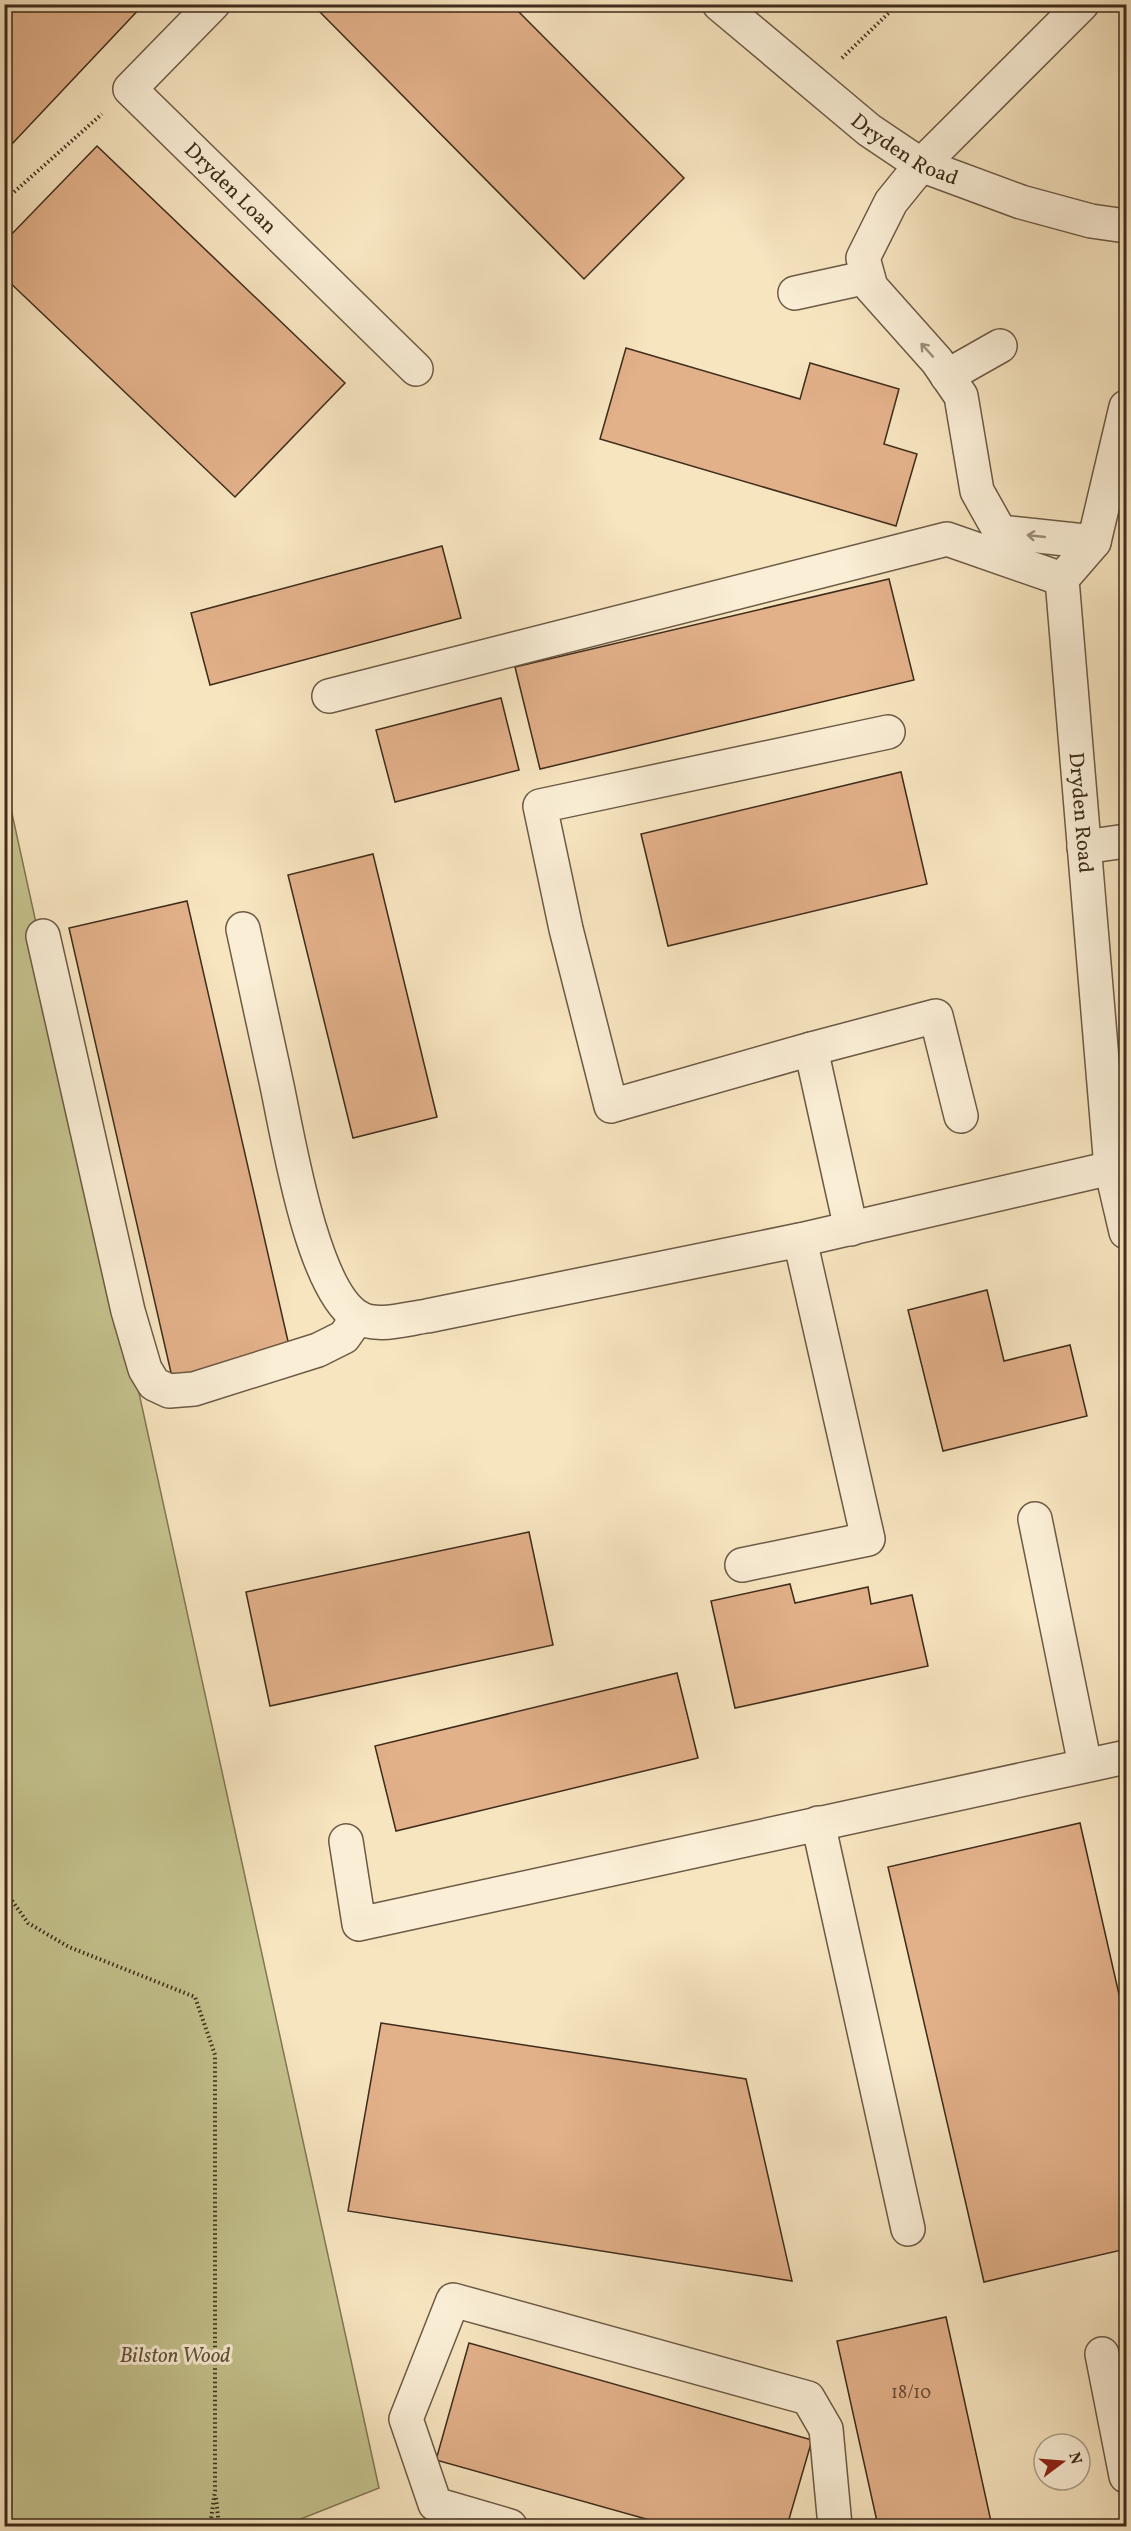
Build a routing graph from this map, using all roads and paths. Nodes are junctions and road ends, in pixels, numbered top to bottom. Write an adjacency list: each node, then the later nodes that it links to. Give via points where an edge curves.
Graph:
1 (213, 4): 6 (street)
2 (719, 4): 5 (street, Dryden Road)
3 (898, 4): 5 (path)
4 (1082, 4): 7 (street)
5 (816, 85): 7 (street, Dryden Road, via 870,130)
6 (130, 89): 8 (path); 13 (street, Dryden Loan)
7 (921, 165): 9 (street, Dryden Road, via 1021,202); 10 (street, via 891,202 862,258)
8 (4, 201)
9 (1126, 226)
10 (868, 277): 11 (street); 14 (street, one-way to 10, via 871,287)
11 (795, 293)
12 (1000, 346): 14 (street)
13 (416, 369)
14 (947, 376): 16 (street, one-way to 14, via 1000,532 977,491 960,396)
15 (1126, 407): 16 (street)
16 (1094, 542): 17 (street)
17 (1062, 579): 18 (street, via 948,539); 21 (street, Dryden Road)
18 (329, 696)
19 (888, 732): 25 (street, via 540,806 610,1106)
20 (1126, 841): 21 (street)
21 (1084, 847): 24 (street, Dryden Road)
22 (243, 930): 31 (street, via 312,1233 327,1276 346,1308)
23 (43, 936): 31 (street, via 128,1311 145,1369 154,1384 169,1391 194,1389 318,1350 344,1337)
24 (1113, 1040): 27 (street, Dryden Road)
25 (811, 1049): 26 (street, via 936,1016); 28 (street)
26 (961, 1116)
27 (1111, 1168): 28 (street); 29 (street, Dryden Road)
28 (851, 1228): 30 (street)
29 (1126, 1232)
30 (800, 1240): 31 (street, via 427,1316 369,1323); 33 (street, via 868,1539)
31 (358, 1317)
32 (1035, 1519): 35 (street)
33 (742, 1565)
34 (1126, 1757): 35 (street)
35 (1085, 1765): 36 (street)
36 (818, 1823): 37 (street, via 359,1924); 39 (street)
37 (346, 1842)
38 (4, 1880): 42 (path, via 8,1895 28,1923 69,1947 195,1997 215,2055)
39 (908, 2229)
40 (1102, 2354): 41 (street)
41 (1126, 2476)
42 (215, 2491): 43 (path); 44 (path)
43 (210, 2526)
44 (219, 2526)
45 (510, 2526): 46 (street, via 435,2504 406,2419 453,2300 808,2398 826,2429)
46 (835, 2526)

